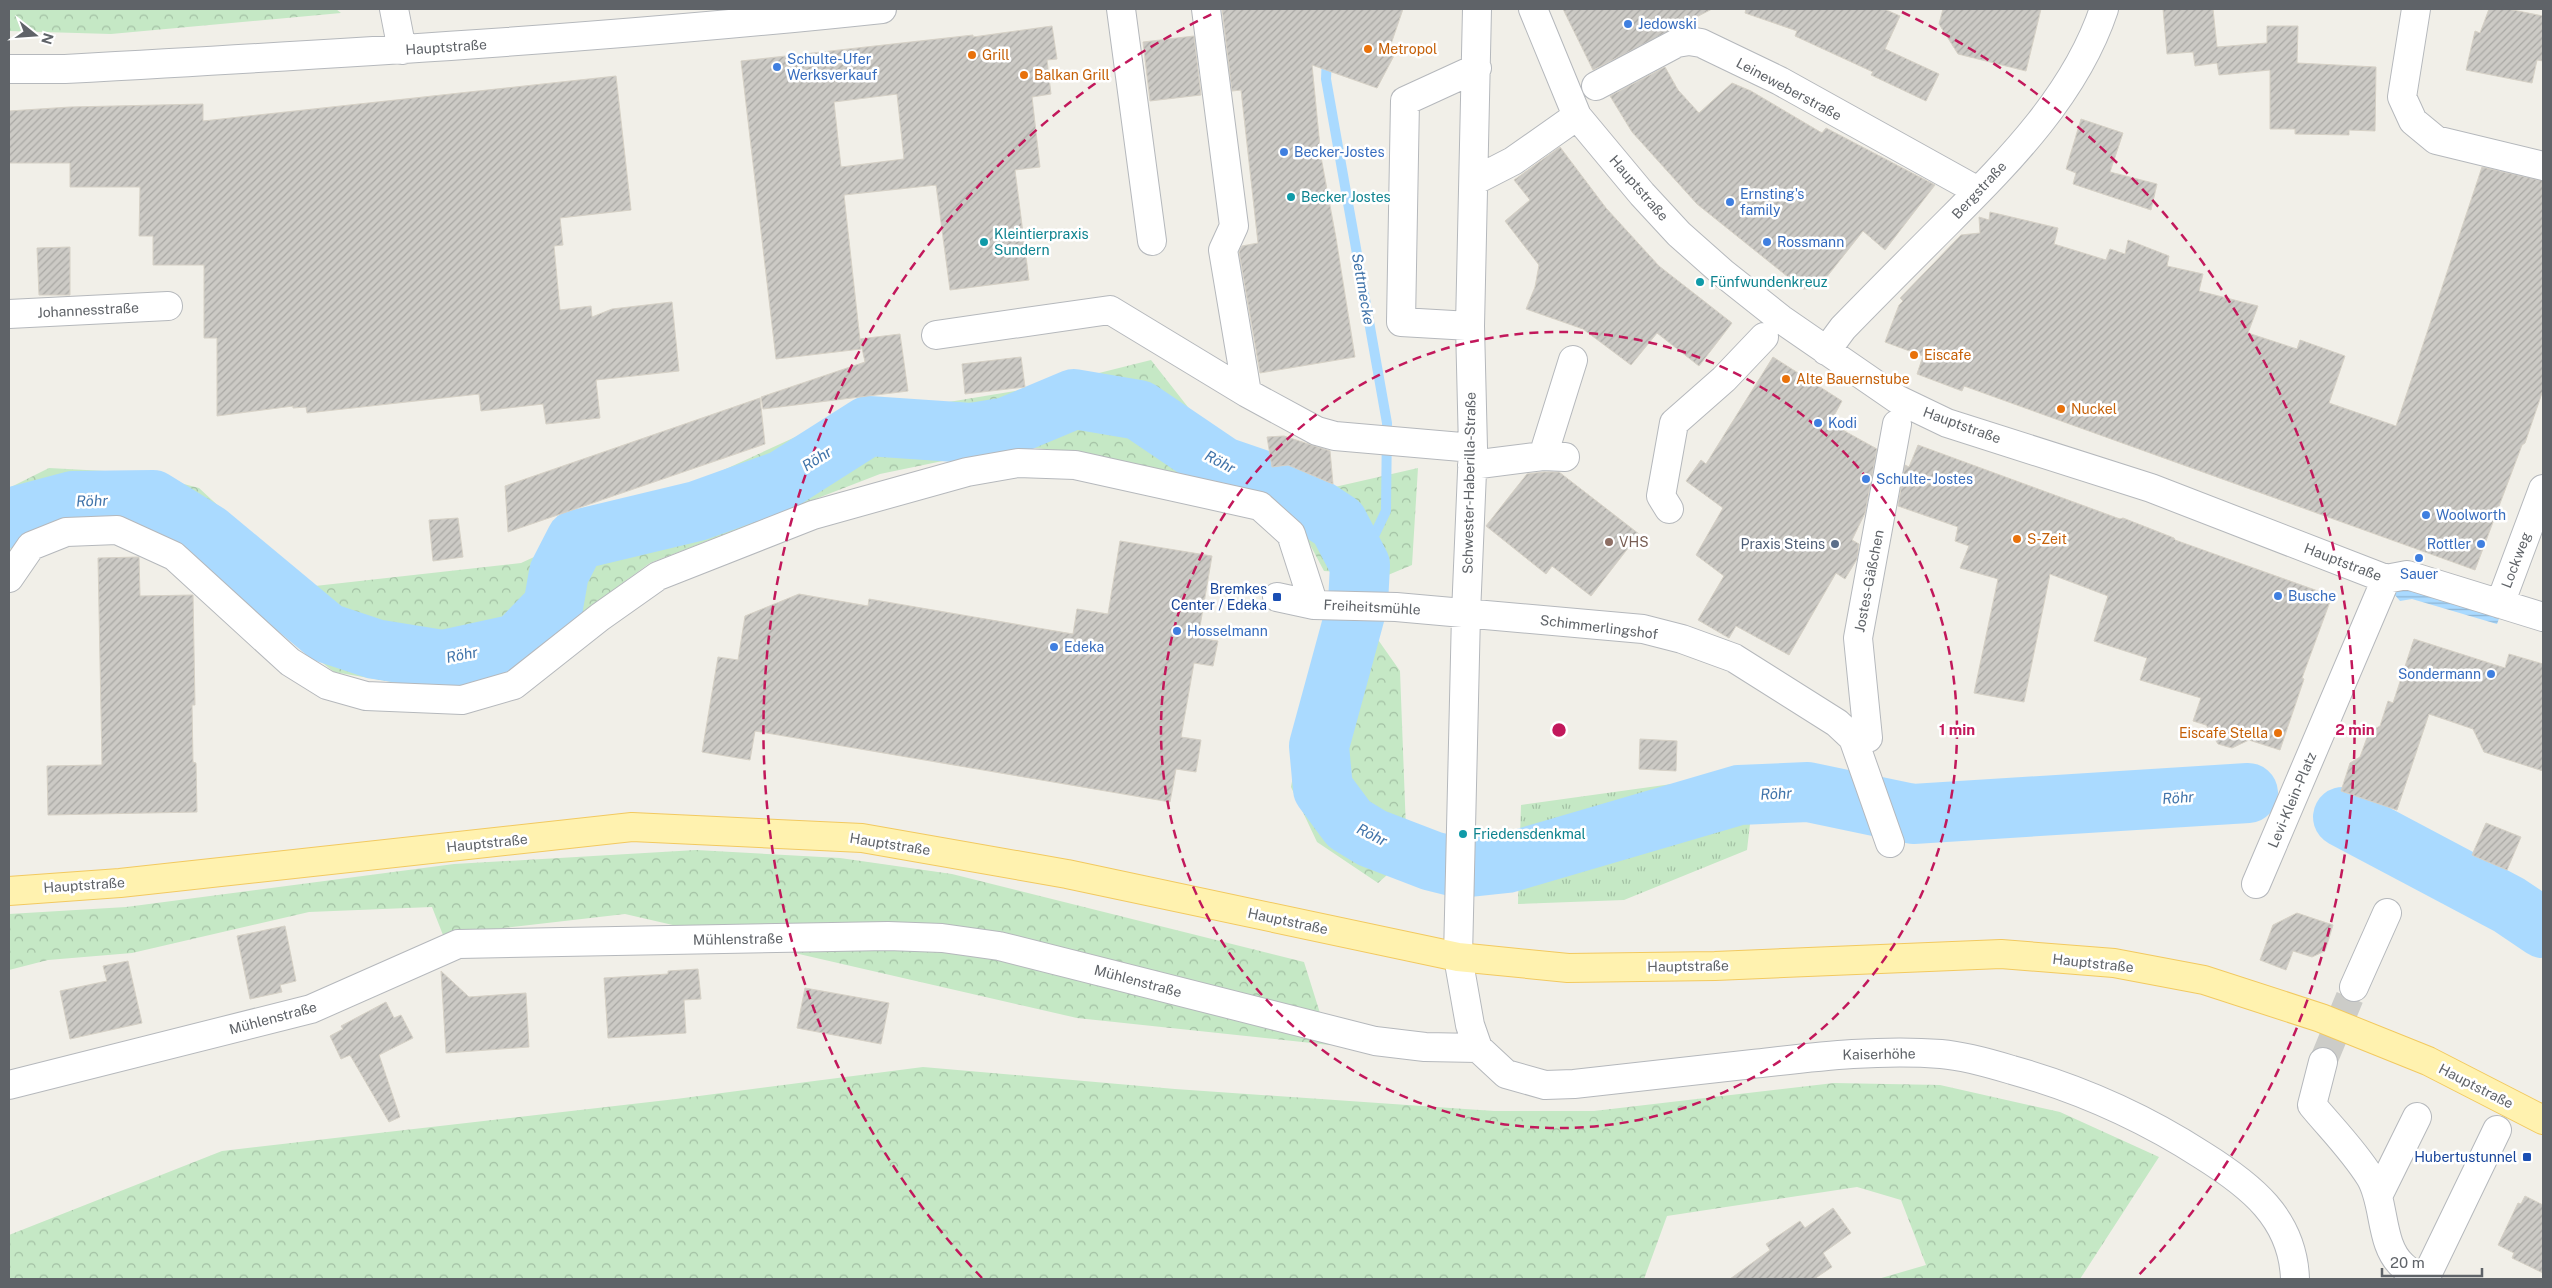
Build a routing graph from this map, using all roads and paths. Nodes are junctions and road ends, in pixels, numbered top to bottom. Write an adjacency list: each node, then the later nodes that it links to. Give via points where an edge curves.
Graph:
1 (394, 9): 9 (street)
2 (882, 9): 9 (street, Hauptstraße, via 737,24)
3 (1121, 9): 17 (street)
4 (1206, 9): 25 (street, via 1234,226 1223,250)
5 (1477, 9): 10 (street, Schwester-Haberilla-Straße)
6 (1533, 9): 13 (street, Hauptstraße)
7 (2104, 9): 16 (street, Bergstraße, via 2071,78 2040,123)
8 (2416, 9): 14 (street, via 2402,97 2413,121 2436,140)
9 (402, 50): 11 (street, Hauptstraße)
10 (1477, 68): 15 (street, Schwester-Haberilla-Straße); 20 (street, via 1405,101 1401,322)
11 (9, 70)
12 (1596, 86): 16 (street, Leineweberstraße, via 1677,43 1701,43 1780,81)
13 (1577, 116): 15 (street, via 1513,161); 23 (street, Hauptstraße, via 1679,234 1780,319)
14 (2543, 166)
15 (1474, 181): 20 (street, Schwester-Haberilla-Straße)
16 (1978, 191): 23 (street, Bergstraße, via 1842,328)
17 (1152, 241)
18 (168, 306): 19 (street, Johannesstraße)
19 (9, 314)
20 (1470, 326): 27 (street, Schwester-Haberilla-Straße)
21 (936, 335): 25 (street, via 1110,310)
22 (1764, 337): 29 (street, via 1724,379 1674,423 1661,496)
23 (1826, 351): 31 (street, Hauptstraße, via 1897,399 1948,423 2151,488)
24 (1573, 360): 27 (street, via 1554,456)
25 (1247, 393): 27 (street, via 1317,431 1335,436 1404,442)
26 (1896, 424): 37 (street, Jostes-Gäßchen, via 1858,638)
27 (1473, 456): 35 (street, Schwester-Haberilla-Straße)
28 (2543, 489): 33 (street, Lockweg)
29 (1669, 509)
30 (9, 578): 34 (street, via 31,546 66,532 117,530 174,556 290,662 327,685 366,696 462,700 514,685 658,576 813,515 967,472 1018,463 1044,463 1075,465 1260,506 1291,534)
31 (2386, 579): 33 (street, Hauptstraße, via 2407,575); 39 (street, Levi-Klein-Platz)
32 (1277, 597): 34 (street, Freiheitsmühle)
33 (2500, 604): 36 (street, Hauptstraße)
34 (1316, 605): 35 (street, Freiheitsmühle, via 1396,607)
35 (1466, 614): 37 (street, Schimmerlingshof, via 1643,629 1682,639 1748,665); 42 (street, Schwester-Haberilla-Straße)
36 (2543, 617)
37 (1860, 738): 38 (street)
38 (1890, 843)
39 (2256, 884)
40 (9, 891): 42 (main road, Hauptstraße, via 120,883 642,828 862,838 1068,874)
41 (2387, 913): 43 (street)
42 (1458, 956): 44 (street, Kaiserhöhe, via 1470,1025); 48 (main road, Hauptstraße, via 1568,968 1715,966 2002,954 2114,964 2204,980 2321,1018 2428,1062)
43 (2354, 987)
44 (1478, 1048): 46 (street, Mühlenstraße, via 1425,1047 1375,1041 999,946 942,938 458,944 310,1009); 51 (street, Kaiserhöhe, via 1506,1074 1545,1085 1829,1055 1942,1054 1993,1064 2076,1090 2136,1117 2224,1169 2263,1200 2285,1232 2293,1252)
45 (2324, 1062): 50 (street, via 2312,1105)
46 (9, 1085)
47 (2417, 1117): 50 (street)
48 (2543, 1120)
49 (2498, 1130): 52 (street)
50 (2375, 1186): 52 (street, via 2393,1252 2402,1265)
51 (2296, 1279)
52 (2423, 1279)

